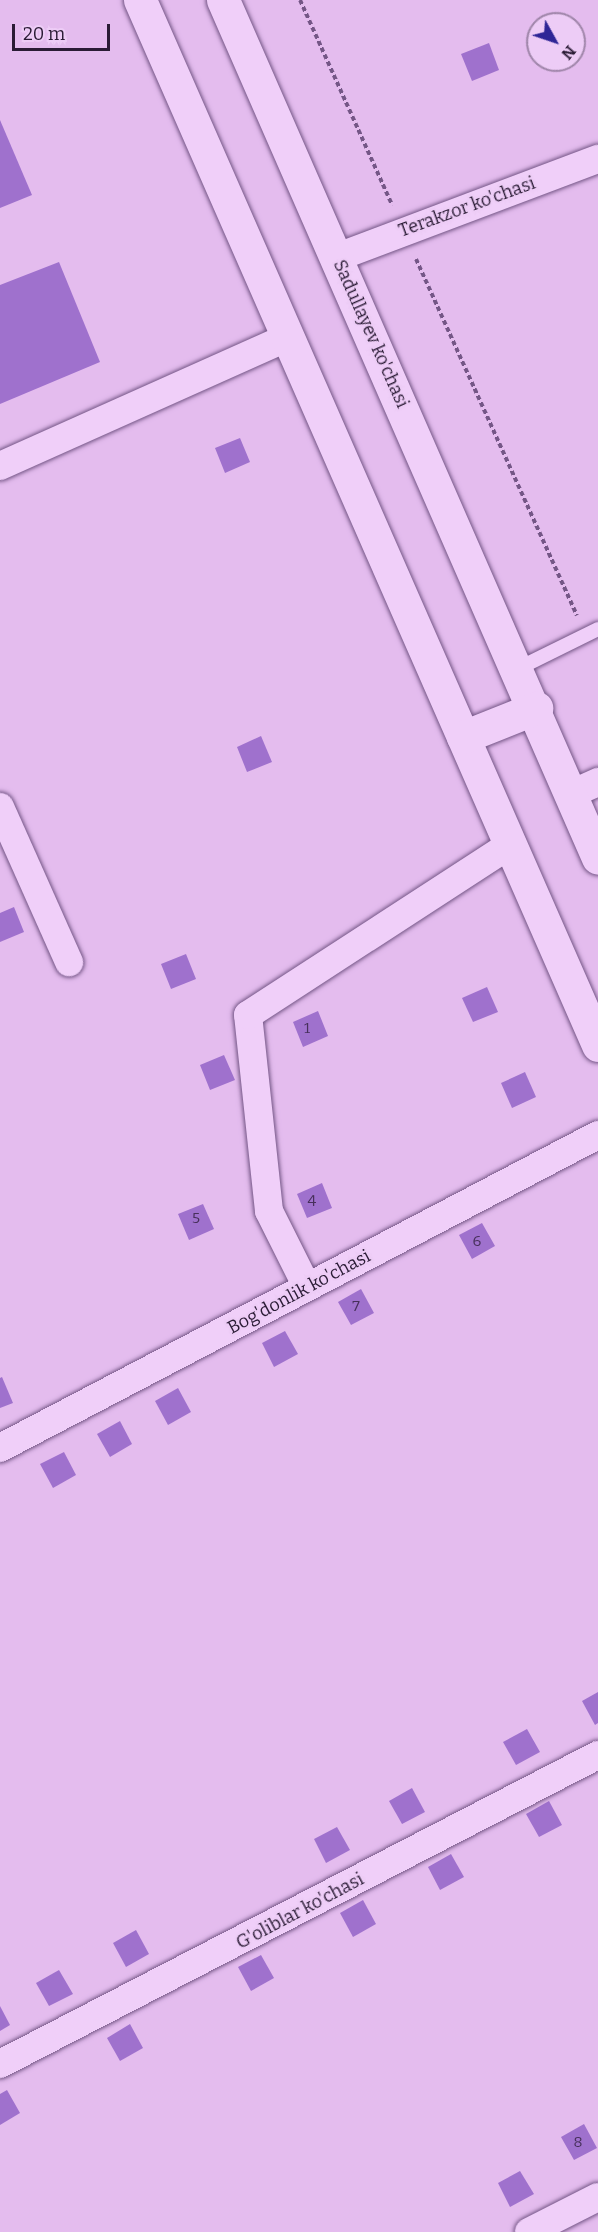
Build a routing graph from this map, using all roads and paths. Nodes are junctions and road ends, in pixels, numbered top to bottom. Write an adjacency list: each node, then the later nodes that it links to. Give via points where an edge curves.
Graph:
1 (140, 0): 7 (main road)
2 (223, 0): 6 (main road, Sadullayev ko'chasi)
3 (300, 0): 5 (path)
4 (598, 159): 5 (street, Terakzor ko'chasi)
5 (403, 230): 6 (street, Terakzor ko'chasi); 9 (path)
6 (338, 257): 10 (main road, Sadullayev ko'chasi)
7 (288, 336): 8 (street); 12 (main road)
8 (0, 466)
9 (592, 632): 10 (lane)
10 (519, 668): 11 (main road, Sadullayev ko'chasi)
11 (536, 708): 12 (main road); 13 (main road, Sadullayev ko'chasi)
12 (463, 737): 15 (main road)
13 (585, 788): 16 (main road, Sadullayev ko'chasi)
14 (0, 807): 17 (street)
15 (510, 845): 18 (main road); 20 (street, via 248,1015 269,1211)
16 (598, 858)
17 (69, 962)
18 (598, 1045)
19 (598, 1135): 20 (street, Bog'donlik ko'chasi)
20 (307, 1287): 21 (street, Bog'donlik ko'chasi)
21 (0, 1448)
22 (598, 1755): 23 (street, G'oliblar ko'chasi)
23 (0, 2064)
24 (598, 2197): 25 (street)
25 (529, 2232)

